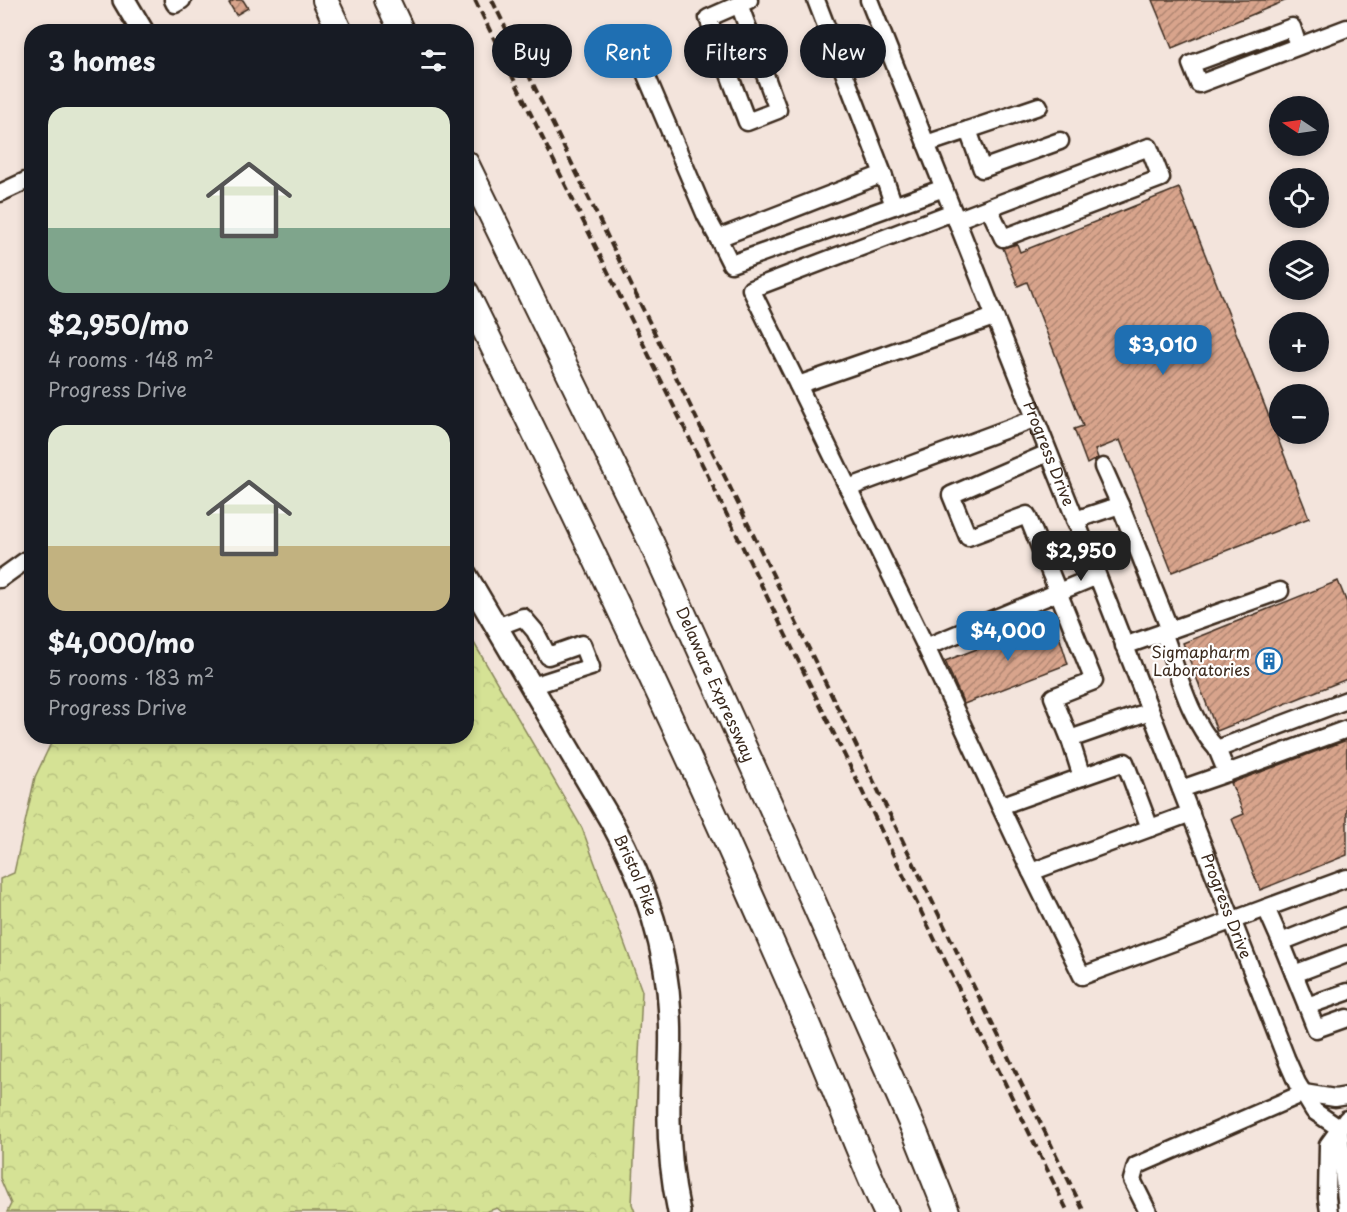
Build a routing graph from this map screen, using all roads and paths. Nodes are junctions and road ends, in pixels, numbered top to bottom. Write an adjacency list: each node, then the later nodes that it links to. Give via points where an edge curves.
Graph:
1 (124, 0): 9 (main road)
2 (173, 0): 3 (street, via 175,4)
3 (182, 0)
4 (325, 0): 10 (highway)
5 (387, 0): 11 (highway)
6 (816, 0): 19 (street)
7 (869, 0): 18 (street, Progress Drive)
8 (744, 2): 8 (street, via 708,18 747,122 778,110)
9 (138, 24)
10 (336, 24)
11 (398, 24)
12 (1347, 27): 13 (street)
13 (1298, 46): 13 (street, via 1199,84 1191,64 1292,27)
14 (647, 78): 27 (street)
15 (1039, 106): 16 (street)
16 (968, 130): 17 (street, via 982,169); 18 (street)
17 (1060, 141)
18 (926, 144): 22 (street, Progress Drive)
19 (883, 174): 24 (street); 27 (street)
20 (474, 179): 73 (highway, Delaware Expressway, via 657,555)
21 (24, 182): 23 (street)
22 (944, 188): 24 (street); 26 (street, Progress Drive)
23 (0, 193)
24 (894, 206): 27 (street, via 731,264)
25 (989, 208): 25 (street, via 1149,147 1161,178 1003,238); 26 (street)
26 (955, 216): 29 (street, Progress Drive); 30 (street, via 751,289)
27 (718, 238)
28 (474, 308): 74 (highway, via 665,704 816,1044)
29 (994, 317): 30 (street); 31 (street, Progress Drive)
30 (798, 385): 34 (street)
31 (1034, 419): 32 (street, Progress Drive); 34 (street)
32 (1048, 453): 36 (street, Progress Drive); 42 (street, via 951,495 968,537 1027,515)
33 (1104, 467): 35 (street)
34 (848, 488): 46 (street)
35 (1120, 505): 36 (street); 44 (street)
36 (1075, 520): 38 (street, Progress Drive)
37 (24, 562): 39 (street)
38 (1097, 576): 42 (street); 45 (street, Progress Drive)
39 (0, 579)
40 (474, 588): 43 (main road, Bristol Pike)
41 (1280, 591): 44 (street)
42 (1059, 592): 46 (street); 51 (street, via 1094,681 1053,697)
43 (497, 627): 47 (main road, Bristol Pike); 47 (street, via 523,617 548,656 582,644 591,667)
44 (1166, 631): 45 (street); 52 (street, via 1194,714)
45 (1124, 646): 49 (street, Progress Drive)
46 (926, 647): 56 (street)
47 (532, 686): 76 (main road, Bristol Pike, via 622,841 655,920 669,995 669,1144)
48 (1347, 700): 52 (street)
49 (1150, 711): 51 (street); 55 (street, Progress Drive)
50 (1347, 729): 53 (street)
51 (1070, 739): 54 (street)
52 (1217, 749): 53 (street)
53 (1227, 773): 55 (street)
54 (1082, 777): 56 (street); 58 (street, via 1125,762)
55 (1181, 789): 57 (street, Progress Drive)
56 (1000, 806): 59 (street)
57 (1191, 813): 58 (street); 63 (street, Progress Drive)
58 (1150, 828): 59 (street)
59 (1031, 872): 63 (street, via 1082,976)
60 (1347, 878): 61 (street)
61 (1266, 908): 63 (street); 64 (street)
62 (1347, 916): 64 (street)
63 (1232, 921): 70 (street, Progress Drive)
64 (1281, 942): 66 (street)
65 (1347, 954): 66 (street)
66 (1294, 974): 68 (street)
67 (1347, 992): 68 (street)
68 (1307, 1006): 69 (street, via 1316,1029)
69 (1347, 1018)
70 (1304, 1094): 71 (street); 72 (street, Progress Drive, via 1314,1111); 81 (street, via 1136,1166 1132,1180)
71 (1347, 1096)
72 (1343, 1124): 75 (street); 82 (street, via 1328,1145)
73 (915, 1132): 79 (highway, Delaware Expressway); 80 (highway)
74 (863, 1165): 77 (highway); 78 (highway)
75 (1347, 1210)
76 (680, 1212)
77 (877, 1212)
78 (886, 1212)
79 (947, 1212)
80 (963, 1212)
81 (1148, 1212)
82 (1329, 1212)

